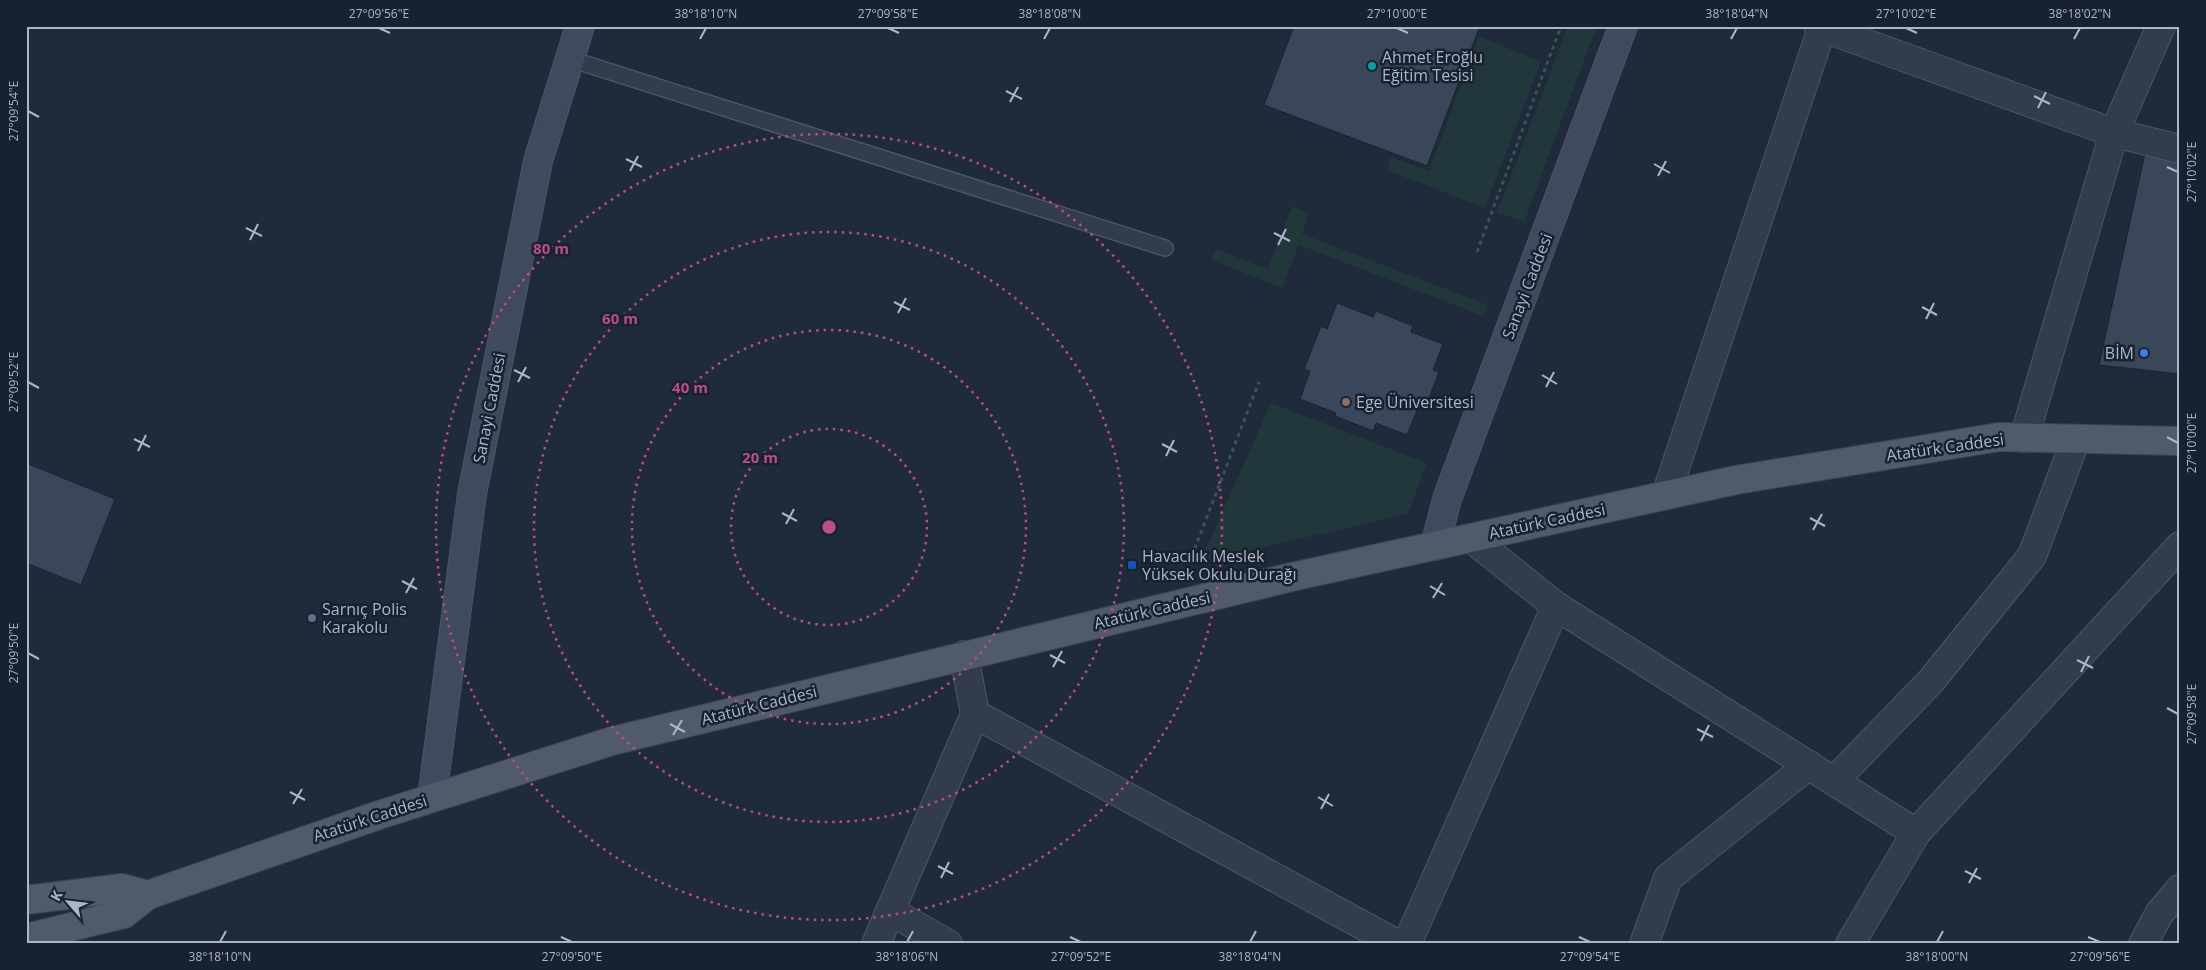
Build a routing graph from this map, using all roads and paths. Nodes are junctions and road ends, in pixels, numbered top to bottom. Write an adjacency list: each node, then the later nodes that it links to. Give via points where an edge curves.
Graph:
1 (580, 26): 6 (street, Sanayi Caddesi)
2 (1561, 26): 10 (path)
3 (1623, 26): 17 (street, Sanayi Caddesi, via 1446,499)
4 (2161, 26): 7 (street)
5 (1820, 27): 7 (street); 15 (street)
6 (570, 59): 9 (lane); 25 (street, Sanayi Caddesi, via 538,161 472,494)
7 (2114, 133): 8 (street); 12 (street)
8 (2180, 148)
9 (1165, 248)
10 (1477, 252)
11 (1259, 382): 19 (path)
12 (2024, 438): 13 (main road, Atatürk Caddesi); 15 (main road, Atatürk Caddesi, via 1979,440 1736,480)
13 (2076, 439): 14 (main road, Atatürk Caddesi); 24 (street, via 2032,556 1931,680)
14 (2180, 441)
15 (1666, 495): 16 (main road, Atatürk Caddesi)
16 (1471, 538): 17 (main road, Atatürk Caddesi); 20 (street)
17 (1435, 546): 21 (main road, Atatürk Caddesi)
18 (2180, 546): 26 (street)
19 (1185, 574)
20 (1556, 606): 23 (street); 35 (street)
21 (964, 655): 22 (street); 25 (main road, Atatürk Caddesi, via 612,741)
22 (975, 714): 30 (street); 34 (street)
23 (1809, 765): 24 (street); 36 (street, via 1668,878)
24 (1834, 781): 26 (street)
25 (432, 798): 28 (main road, Atatürk Caddesi)
26 (1916, 833): 37 (street)
27 (2180, 889): 38 (street, via 2159,914)
28 (148, 895): 29 (main road, via 122,888); 31 (main road, via 124,914)
29 (26, 900)
30 (890, 911): 32 (street); 33 (street)
31 (26, 938)
32 (876, 944)
33 (948, 944)
34 (1397, 944)
35 (1407, 944)
36 (1644, 944)
37 (1850, 944)
38 (2143, 944)

